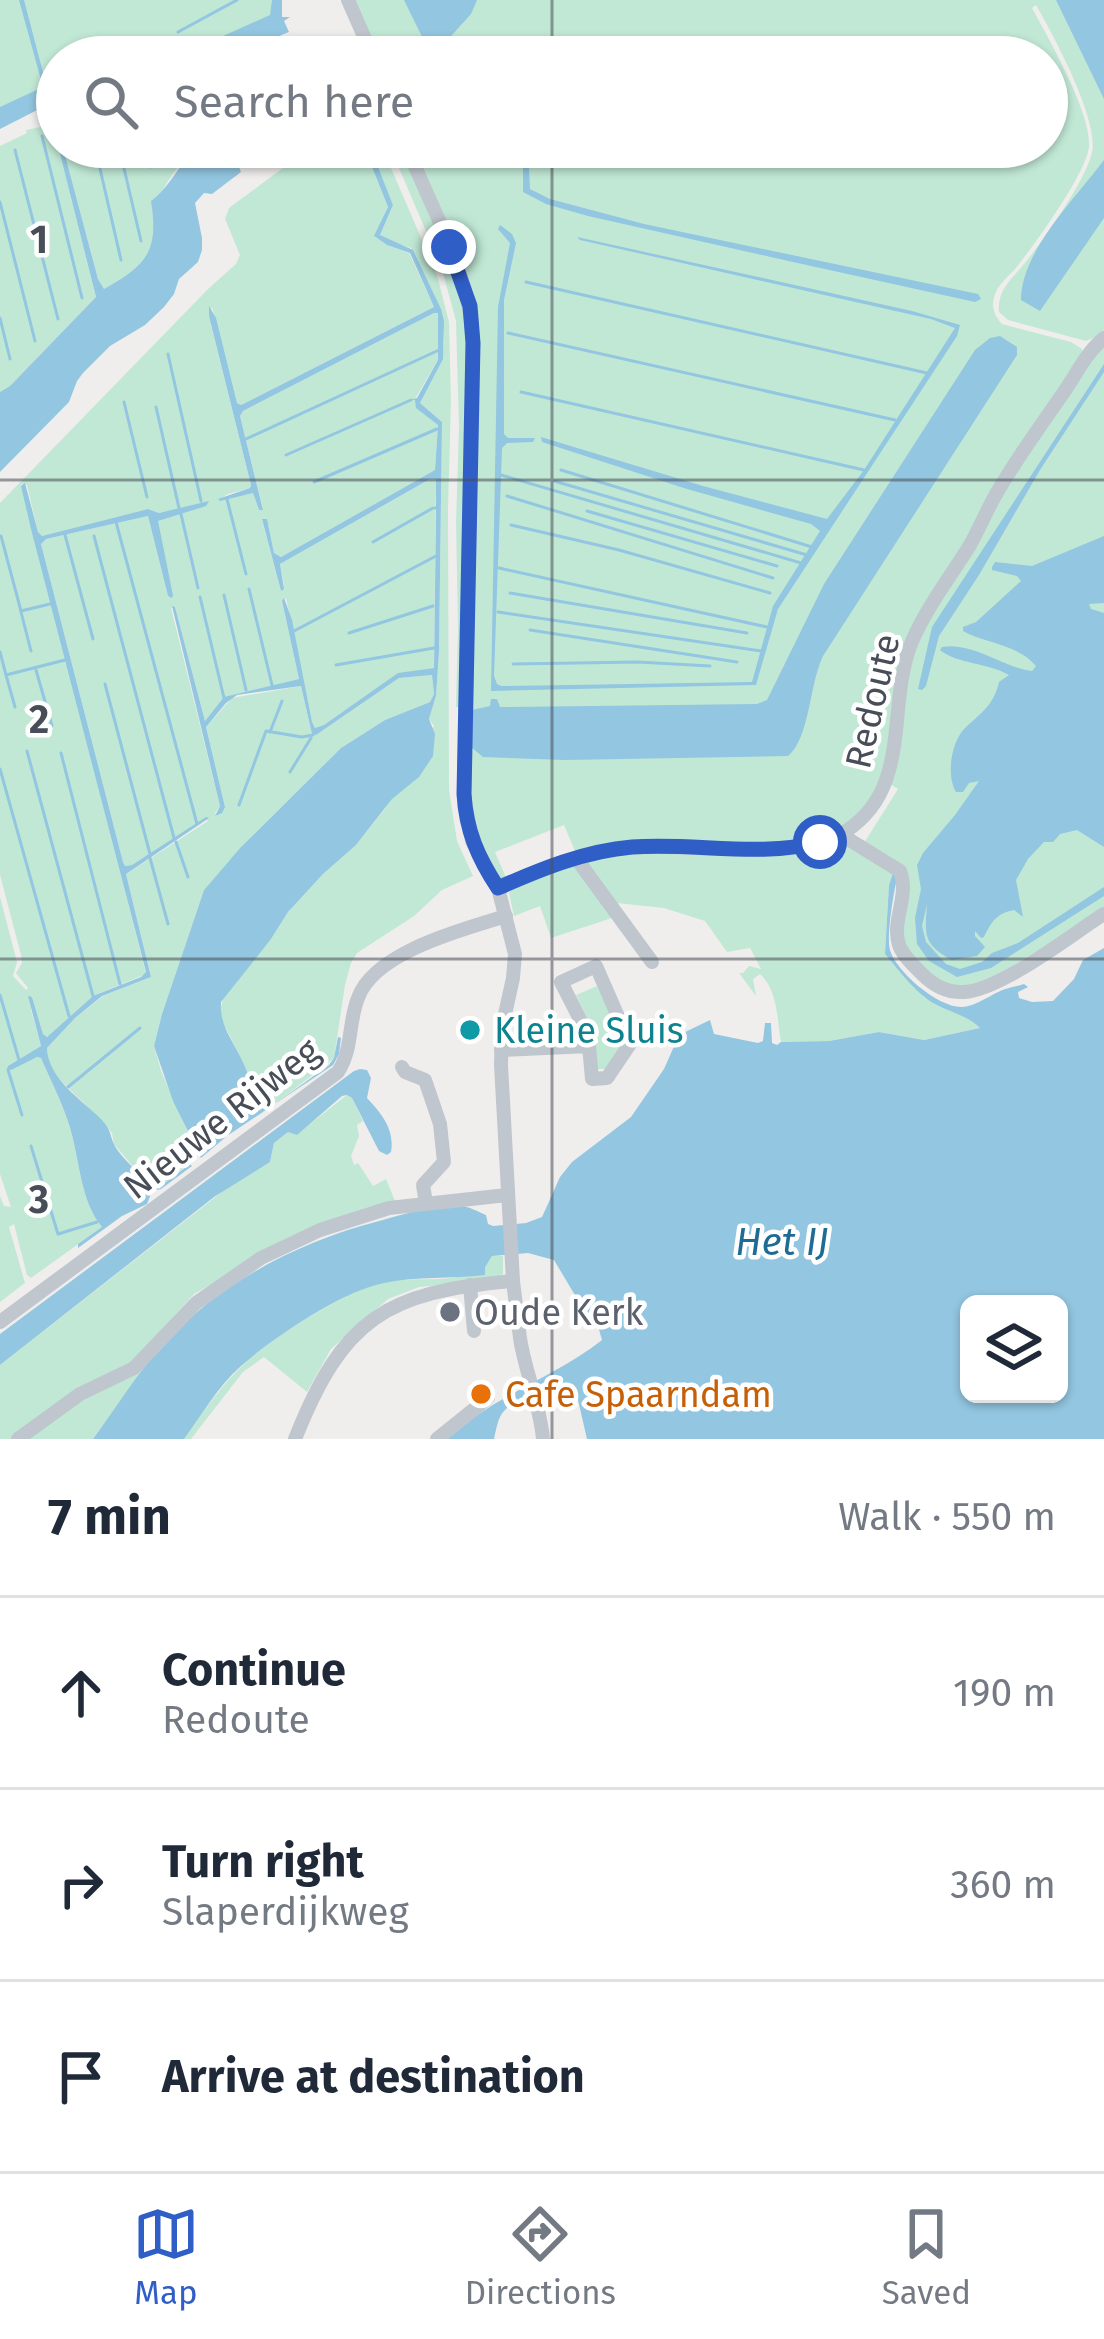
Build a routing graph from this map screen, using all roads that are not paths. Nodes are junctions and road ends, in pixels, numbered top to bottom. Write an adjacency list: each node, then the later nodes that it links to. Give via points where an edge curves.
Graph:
1 (348, 0): 2 (street)
2 (364, 36)
3 (416, 168): 7 (street, via 470,306 464,794 472,841)
4 (1104, 338): 5 (street, Redoute, via 1019,458 916,631 886,782 872,809)
5 (840, 834): 6 (street, via 801,845 632,847); 8 (street, via 900,871 899,945 926,978 949,991 986,987)
6 (576, 858): 7 (street); 10 (street)
7 (498, 888): 9 (street)
8 (1104, 914)
9 (506, 916): 12 (street, via 515,962); 18 (street, Nieuwe Rijweg, via 425,944 373,975 358,994 338,1072)
10 (652, 962)
11 (589, 1046): 11 (street, via 592,1079 608,1078 630,1044 596,966 561,982); 12 (street)
12 (500, 1050): 14 (street)
13 (402, 1067): 15 (street, via 425,1080 440,1124 444,1162 423,1185)
14 (507, 1195): 15 (street); 16 (street)
15 (426, 1202): 22 (street, via 320,1230 261,1258 196,1303 134,1368 80,1394)
16 (513, 1274): 17 (street); 24 (street)
17 (470, 1285): 19 (street); 23 (street, via 404,1300 364,1326 332,1364)
18 (0, 1322)
19 (474, 1331)
20 (488, 1398): 21 (street)
21 (439, 1438)
22 (18, 1439)
23 (295, 1439)
24 (543, 1439)

